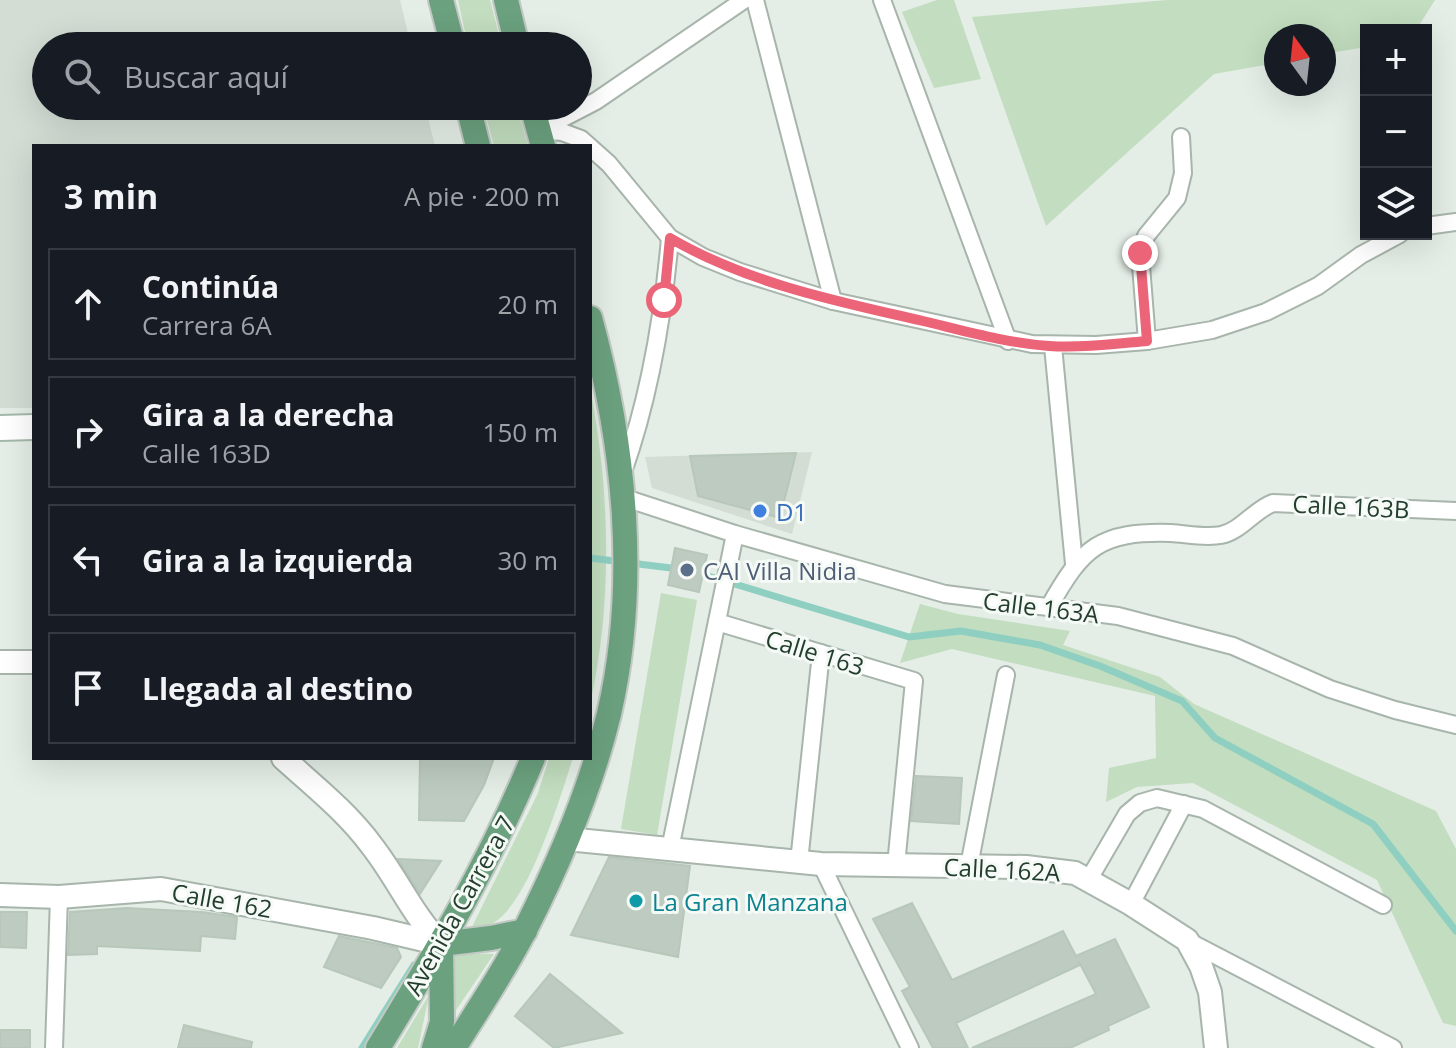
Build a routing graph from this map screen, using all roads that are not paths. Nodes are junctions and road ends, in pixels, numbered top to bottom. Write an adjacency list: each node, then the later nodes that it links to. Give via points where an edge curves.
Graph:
1 (441, 0): 6 (main road)
2 (506, 0): 7 (main road)
3 (744, 0): 8 (street)
4 (755, 0): 20 (street)
5 (882, 0): 22 (street)
6 (449, 32)
7 (514, 32)
8 (592, 104)
9 (472, 120): 13 (main road)
10 (568, 120): 12 (street)
11 (1181, 137): 23 (street, via 1183,173 1177,198 1146,236 1140,253)
12 (541, 138): 14 (street, via 574,135)
13 (478, 144)
14 (587, 144)
15 (592, 148): 18 (street)
16 (1456, 222): 17 (street)
17 (1432, 225)
18 (670, 238): 20 (street, via 740,272); 27 (street, via 655,356)
19 (1389, 240): 23 (street, via 1266,312 1212,330)
20 (833, 301): 22 (street)
21 (592, 326): 27 (main road, via 614,419)
22 (1008, 341): 24 (street)
23 (1147, 341): 24 (street)
24 (1053, 346): 30 (street)
25 (32, 427): 26 (main road)
26 (0, 428)
27 (622, 487): 29 (street, Calle 163A); 41 (main road, via 623,598 613,691)
28 (1456, 511): 30 (street, Calle 163B, via 1273,503 1225,534 1114,538)
29 (735, 534): 31 (street, Calle 163A, via 945,594); 32 (street)
30 (1074, 564): 31 (street, Calle 163B)
31 (1049, 607): 37 (street, Calle 163A, via 1118,616 1233,646 1330,689)
32 (717, 622): 33 (street, Calle 163); 42 (street)
33 (821, 653): 43 (street); 45 (street, Calle 163, via 914,681)
34 (0, 662): 35 (street)
35 (32, 662)
36 (1006, 675): 46 (street)
37 (1456, 725)
38 (285, 760): 54 (street, via 363,833 417,917)
39 (532, 760): 54 (main road, Avenida Carrera 7)
40 (1184, 804): 47 (street, via 1157,798 1140,803 1127,814); 50 (street); 51 (street, via 1203,809)
41 (567, 839): 42 (street, Calle 162A); 52 (main road)
42 (670, 849): 43 (street, Calle 162A)
43 (799, 862): 44 (street, Calle 162A)
44 (821, 864): 45 (street, Calle 162A); 59 (street)
45 (896, 865): 46 (street, Calle 162A)
46 (969, 866): 47 (street, Calle 162A, via 1055,869)
47 (1089, 879): 50 (street, Calle 162A)
48 (0, 895): 49 (street, Calle 162)
49 (59, 897): 54 (street, Calle 162, via 161,889); 55 (street)
50 (1131, 904): 53 (street, Calle 162A)
51 (1383, 905)
52 (525, 931): 54 (main road); 58 (main road)
53 (1187, 940): 60 (street, via 1210,992); 61 (street, Calle 162A)
54 (441, 944): 56 (main road, Avenida Carrera 7); 57 (main road, via 442,1022)
55 (54, 1048)
56 (378, 1048)
57 (434, 1048)
58 (454, 1048)
59 (910, 1048)
60 (1216, 1048)
61 (1393, 1048)

